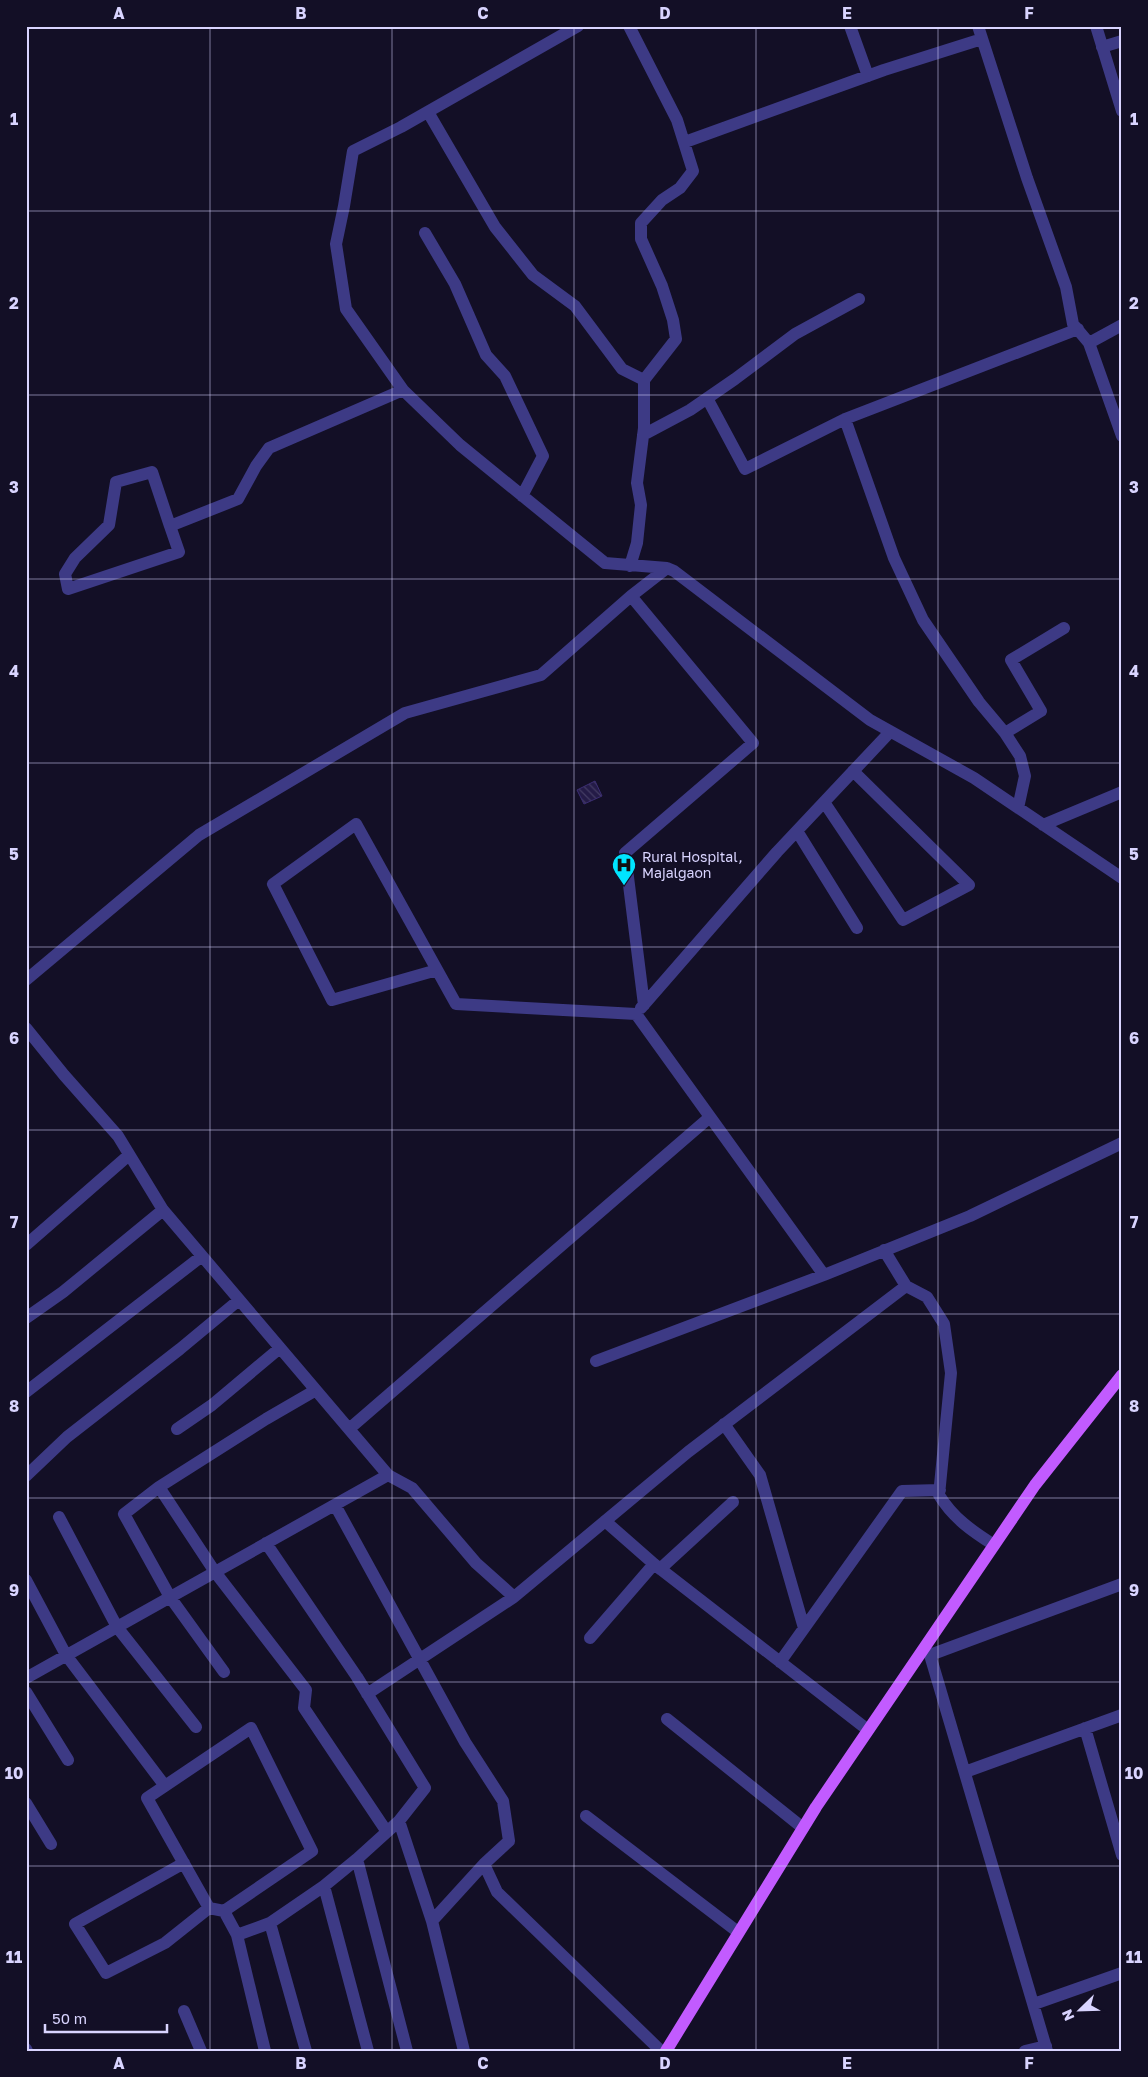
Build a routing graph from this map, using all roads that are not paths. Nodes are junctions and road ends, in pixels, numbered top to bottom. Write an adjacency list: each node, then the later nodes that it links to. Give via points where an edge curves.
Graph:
1 (629, 26): 12 (street)
2 (850, 26): 9 (street)
3 (978, 26): 6 (street)
4 (1096, 26): 8 (street)
5 (577, 27): 11 (street)
6 (982, 39): 9 (street); 16 (street)
7 (1122, 41): 8 (street)
8 (1102, 47): 10 (street)
9 (868, 76): 12 (street)
10 (1122, 111)
11 (428, 112): 18 (street, via 495,227 533,275 576,306 622,369); 19 (street, via 353,151 336,244 346,309)
12 (685, 142): 18 (street, via 693,171 680,188 662,200 641,223 642,239 674,320 676,339)
13 (425, 233): 24 (street, via 455,284 486,355 505,376 543,456)
14 (859, 299): 20 (street, via 795,334)
15 (1122, 324): 17 (street)
16 (1078, 329): 17 (street); 21 (street)
17 (1088, 343): 23 (street)
18 (644, 380): 22 (street)
19 (403, 390): 24 (street, via 460,446); 25 (street, via 269,448 238,499)
20 (707, 398): 21 (street, via 745,469); 22 (street)
21 (845, 419): 31 (street, via 894,558 923,620 978,702)
22 (643, 435): 26 (street, via 637,483 640,505 637,543)
23 (1122, 436)
24 (522, 496): 26 (street, via 605,563)
25 (170, 526): 25 (street, via 152,472 116,482 109,525 75,558 65,574 68,589 179,552)
26 (630, 566): 27 (street)
27 (667, 568): 28 (street); 30 (street)
28 (631, 596): 41 (street, via 541,675 405,713 199,835); 42 (street, via 753,743 625,853)
29 (1064, 628): 31 (street, via 1010,660 1041,711)
30 (890, 732): 32 (street); 35 (street, via 974,778)
31 (1006, 733): 35 (street, via 1020,756 1025,776)
32 (853, 771): 34 (street); 34 (street, via 969,885 904,920)
33 (1122, 792): 36 (street)
34 (824, 802): 37 (street)
35 (1018, 808): 36 (street)
36 (1043, 825): 38 (street)
37 (797, 831): 39 (street); 42 (street)
38 (1122, 878)
39 (857, 928)
40 (438, 970): 40 (street, via 356,824 272,884 332,1000); 42 (street, via 456,1004)
41 (26, 980)
42 (640, 1010): 44 (street)
43 (26, 1028): 46 (street, via 118,1136)
44 (710, 1117): 51 (street); 62 (street)
45 (1122, 1143): 49 (street, via 970,1216)
46 (129, 1154): 47 (street); 48 (street)
47 (163, 1210): 50 (street); 54 (street)
48 (26, 1245)
49 (884, 1250): 51 (street); 52 (street)
50 (202, 1256): 53 (street); 59 (street)
51 (824, 1275): 56 (street)
52 (906, 1286): 60 (street); 66 (street, via 927,1297 944,1324 951,1373)
53 (239, 1300): 55 (street); 64 (street, via 68,1437)
54 (26, 1318)
55 (280, 1348): 58 (street); 61 (street)
56 (596, 1361)
57 (1122, 1375): 72 (main road, via 1035,1485)
58 (316, 1390): 62 (street); 65 (street)
59 (26, 1392)
60 (724, 1424): 70 (street); 80 (street, via 760,1475)
61 (176, 1429)
62 (349, 1430): 63 (street)
63 (388, 1475): 68 (street); 78 (street, via 412,1488 476,1563)
64 (26, 1476)
65 (159, 1487): 74 (street); 77 (street, via 124,1514)
66 (940, 1490): 72 (street, via 948,1509 968,1529); 80 (street, via 902,1491)
67 (733, 1502): 73 (street)
68 (334, 1505): 71 (street); 83 (street)
69 (59, 1517): 79 (street)
70 (605, 1521): 73 (street); 78 (street)
71 (266, 1543): 74 (street); 88 (street)
72 (994, 1545): 93 (main road)
73 (657, 1566): 81 (street); 84 (street)
74 (215, 1572): 77 (street); 101 (street, via 306,1690 304,1708)
75 (26, 1580): 82 (street)
76 (1122, 1584): 95 (street, via 930,1655)
77 (170, 1597): 79 (street); 85 (street)
78 (514, 1597): 83 (street)
79 (117, 1627): 82 (street); 91 (street)
80 (804, 1628): 84 (street)
81 (590, 1638)
82 (66, 1655): 86 (street); 96 (street)
83 (420, 1659): 88 (street); 106 (street, via 465,1742 503,1801 509,1841)
84 (780, 1662): 93 (street)
85 (224, 1672)
86 (26, 1678)
87 (26, 1692): 94 (street)
88 (367, 1694): 99 (street, via 426,1788)
89 (1122, 1715): 92 (street)
90 (668, 1719): 100 (street)
91 (196, 1726)
92 (1085, 1728): 95 (street); 103 (street)
93 (868, 1730): 100 (main road)
94 (68, 1760)
95 (965, 1772): 115 (street)
96 (165, 1786): 105 (street, via 147,1798); 109 (street, via 251,1728 312,1851)
97 (26, 1803): 102 (street)
98 (586, 1816): 112 (street)
99 (399, 1821): 101 (street); 110 (street)
100 (803, 1828): 112 (main road)
101 (387, 1832): 104 (street)
102 (51, 1844)
103 (1122, 1855)
104 (357, 1859): 107 (street); 122 (street)
105 (184, 1863): 108 (street); 108 (street, via 75,1924 106,1973 165,1943)
106 (484, 1864): 110 (street); 124 (street, via 497,1892)
107 (324, 1886): 111 (street); 121 (street)
108 (209, 1908): 109 (street)
109 (224, 1911): 113 (street)
110 (432, 1921): 123 (street)
111 (270, 1924): 113 (street); 120 (street)
112 (738, 1932): 125 (main road)
113 (237, 1935): 119 (street)
114 (1122, 1973): 115 (street)
115 (1034, 2004): 117 (street)
116 (184, 2012): 118 (street)
117 (1046, 2048): 126 (street)
118 (201, 2051)
119 (265, 2051)
120 (306, 2051)
121 (368, 2051)
122 (407, 2051)
123 (464, 2051)
124 (660, 2051)
125 (666, 2051)
126 (1025, 2051)

